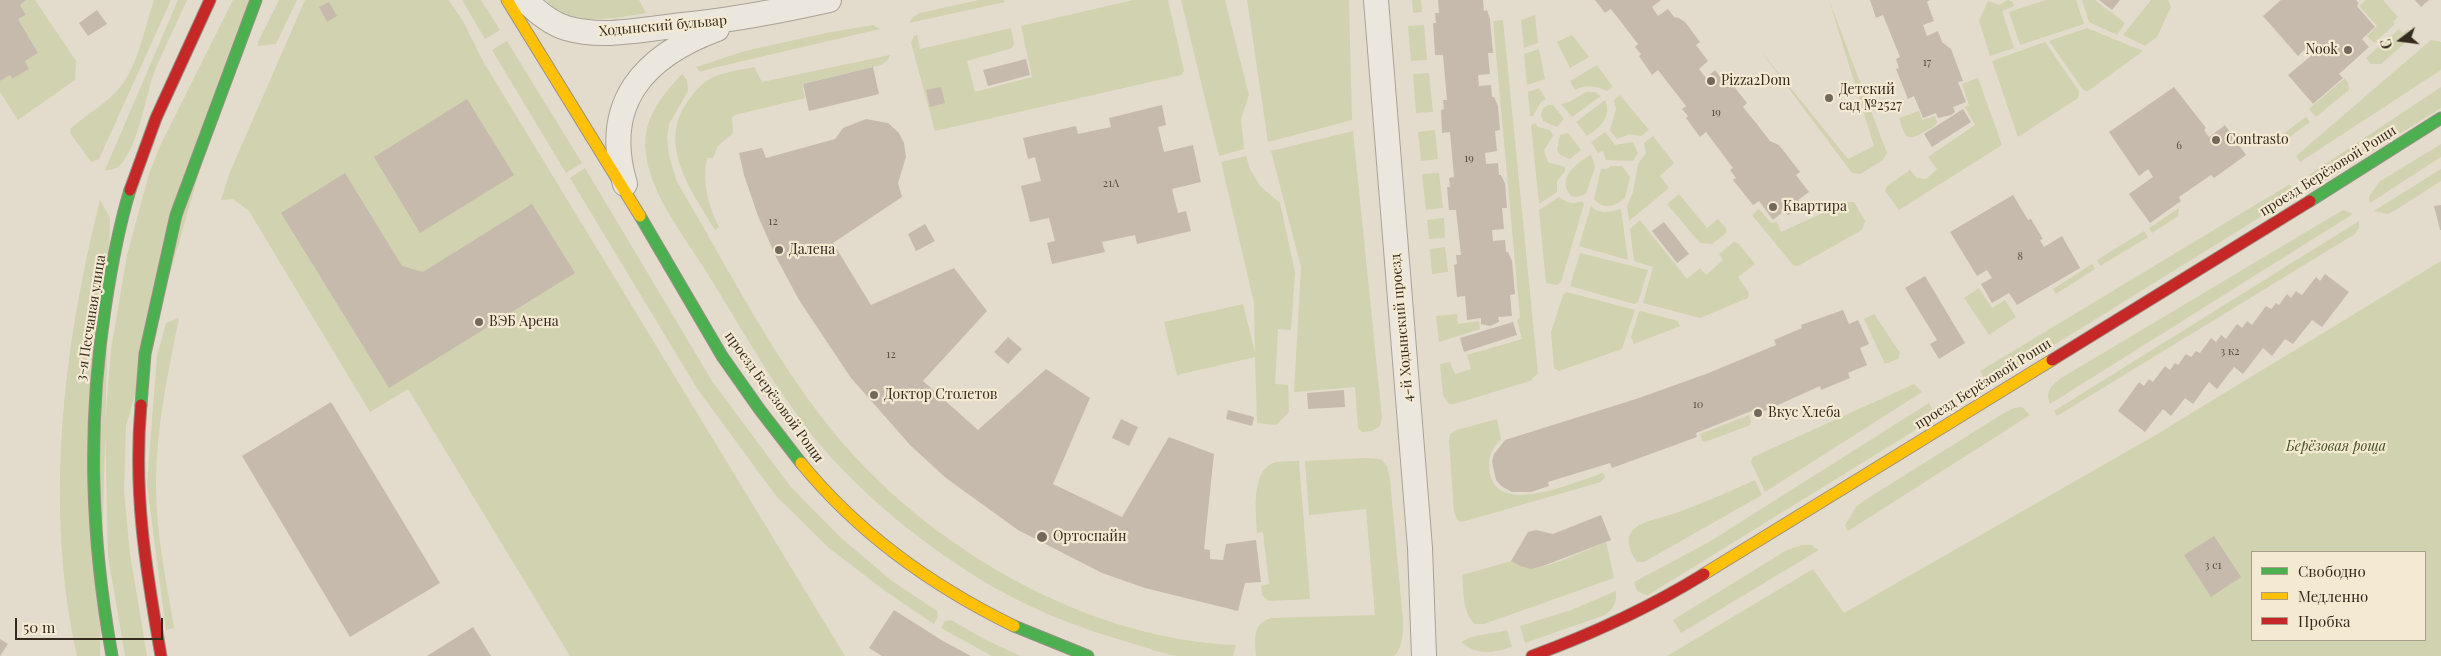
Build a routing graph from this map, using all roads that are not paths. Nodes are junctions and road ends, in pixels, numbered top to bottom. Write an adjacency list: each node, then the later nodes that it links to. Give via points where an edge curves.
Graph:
1 (210, 0): 10 (street, 3-я Песчаная улица, via 165,96 130,192 98,349 92,430 92,515 100,598)
2 (508, 0): 9 (street, проезд Берёзовой Рощи)
3 (525, 0): 7 (street, Ходынский бульвар, via 539,13 564,27 590,32 652,30)
4 (829, 0): 7 (street, Ходынский бульвар)
5 (1376, 0): 13 (street, 4-й Ходынский проезд, via 1420,548)
6 (258, 2): 11 (street, via 176,215 145,354 138,484 143,552)
7 (751, 17): 9 (street, Ходынский бульвар, via 694,38 661,56 640,78 626,101 619,126 618,149)
8 (2441, 118): 14 (street, проезд Берёзовой Рощи, via 1670,595 1585,637)
9 (628, 196): 12 (street, проезд Берёзовой Рощи, via 732,370 809,472 853,519 905,561 998,619 1049,643)
10 (112, 656)
11 (161, 656)
12 (1088, 656)
13 (1424, 656)
14 (1532, 656)

